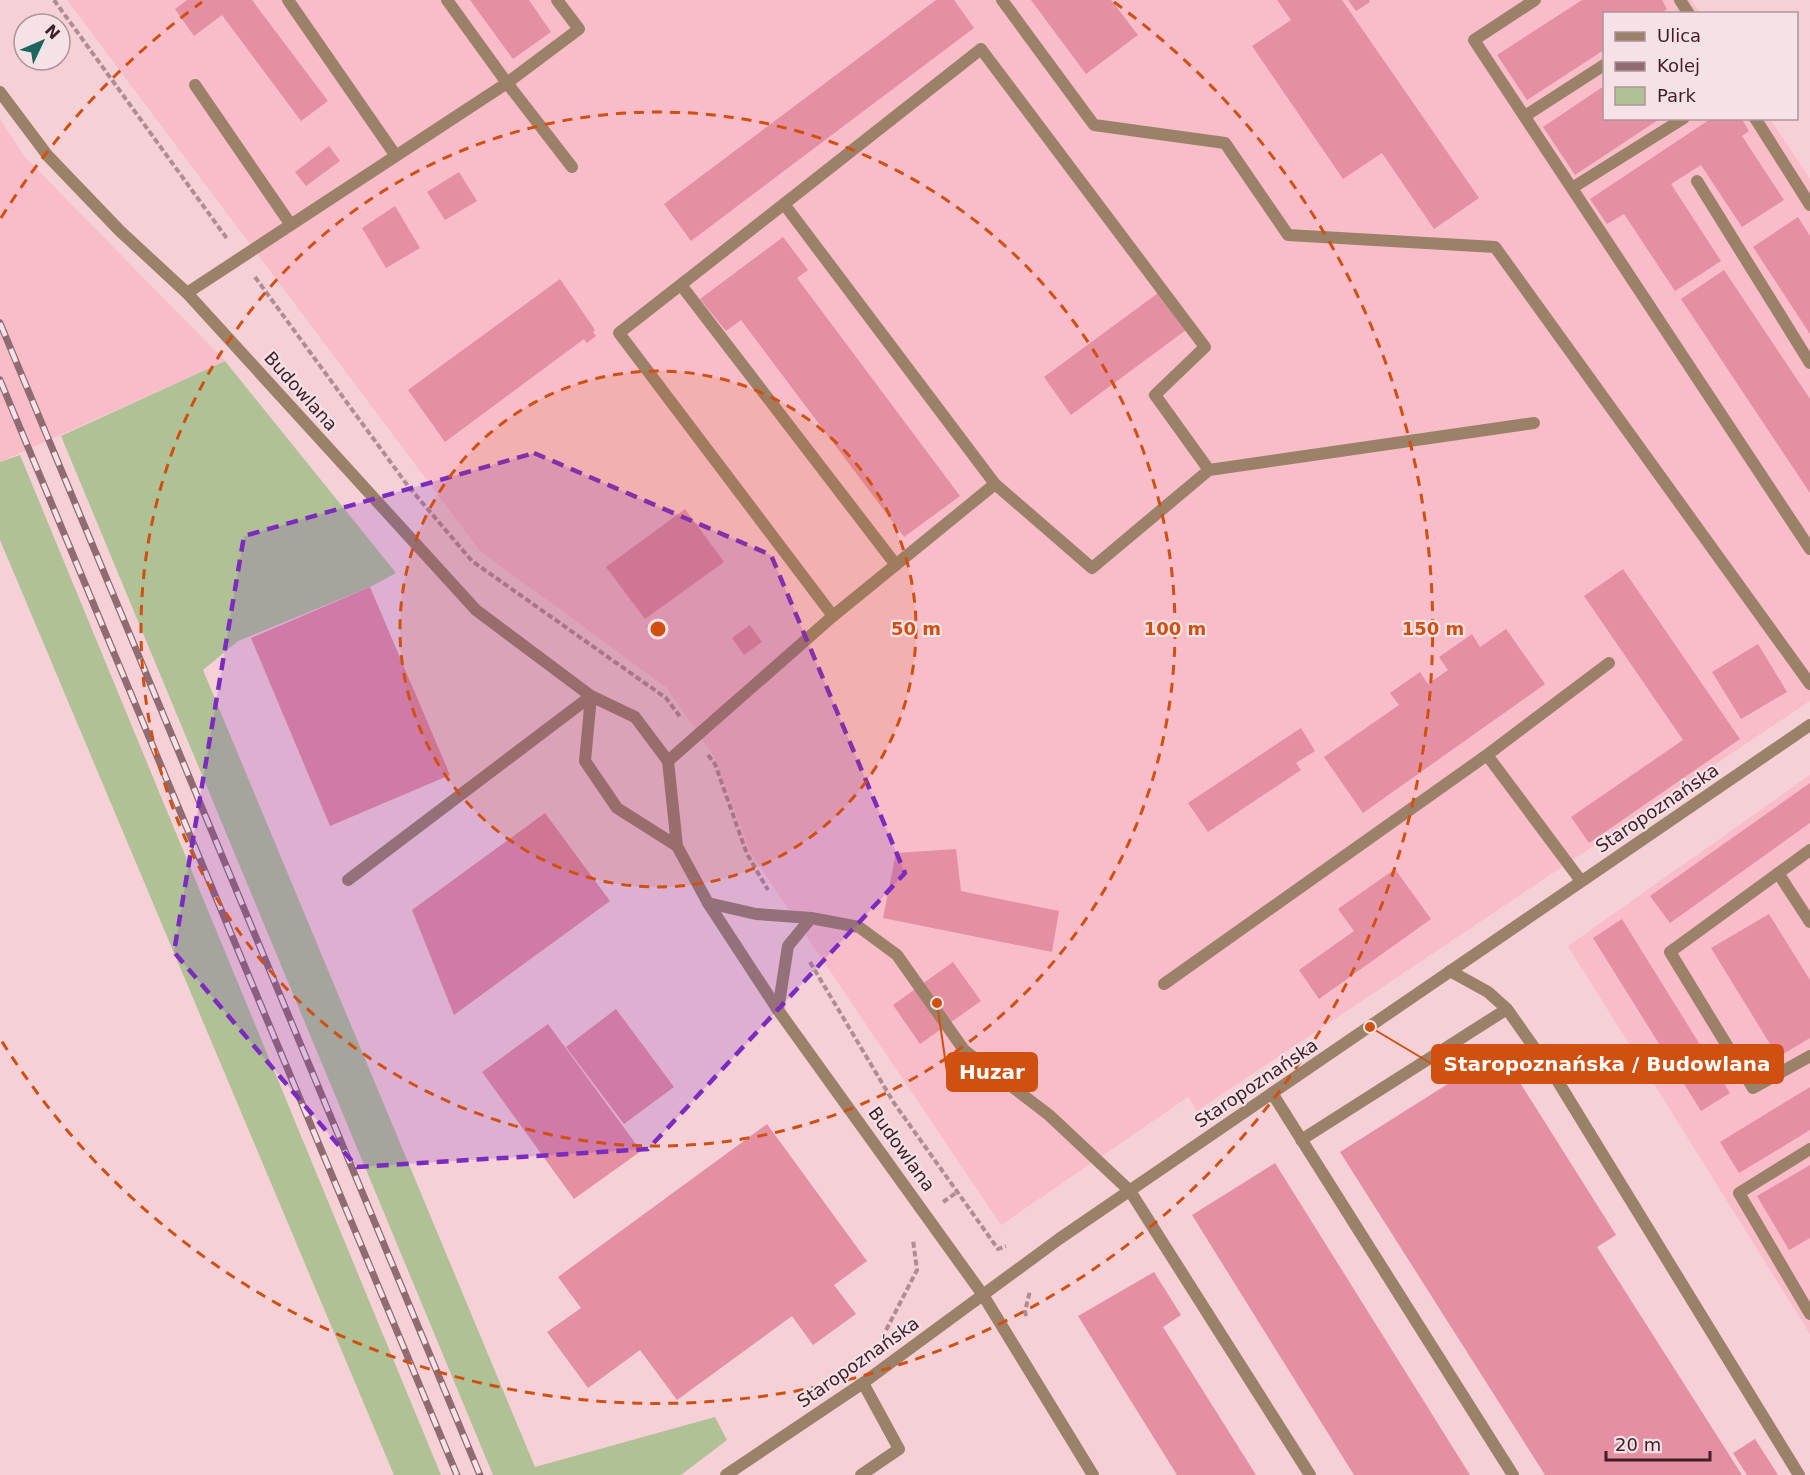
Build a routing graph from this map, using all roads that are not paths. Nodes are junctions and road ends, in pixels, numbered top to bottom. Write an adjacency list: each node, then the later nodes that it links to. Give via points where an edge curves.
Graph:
1 (288, 0): 13 (street)
2 (447, 0): 7 (street)
3 (557, 0): 7 (street, via 579,29)
4 (1002, 0): 30 (street, via 1095,126 1225,143 1288,235 1495,247)
5 (1534, 0): 10 (street, via 1474,40)
6 (1603, 66): 10 (street)
7 (507, 83): 13 (street); 14 (street)
8 (195, 85): 19 (street)
9 (0, 92): 21 (street, Budowlana, via 48,156)
10 (1525, 116): 16 (street)
11 (1681, 120): 16 (street)
12 (1756, 120): 18 (street)
13 (396, 156): 19 (street)
14 (572, 167)
15 (1697, 181): 22 (street)
16 (1572, 188): 26 (street)
17 (784, 204): 20 (street); 24 (street, via 981,49 1205,347 1155,395); 25 (street)
18 (1810, 205)
19 (291, 225): 21 (street)
20 (681, 285): 27 (street); 28 (street, via 619,333)
21 (187, 293): 31 (street, Budowlana, via 476,610)
22 (1810, 363)
23 (1534, 423): 24 (street)
24 (1209, 470): 25 (street, via 1092,568)
25 (995, 484): 27 (street)
26 (1810, 549)
27 (896, 565): 28 (street)
28 (832, 616): 34 (street)
29 (1608, 663): 33 (street)
30 (1810, 684)
31 (591, 696): 34 (street, Budowlana, via 635,717); 35 (street, Budowlana, via 585,761 617,808); 38 (street)
32 (1810, 725): 39 (street, Staropoznańska)
33 (1487, 754): 39 (street); 44 (street)
34 (668, 761): 35 (street, Budowlana)
35 (676, 846): 40 (street, Budowlana)
36 (1810, 850): 37 (street)
37 (1778, 873): 42 (street); 47 (street, via 1670,952 1754,1088)
38 (348, 880)
39 (1581, 881): 43 (street, Staropoznańska)
40 (708, 903): 41 (street, via 756,914); 46 (street, Budowlana)
41 (811, 918): 46 (street, via 788,946); 51 (street, via 859,927 897,955 964,1050 1048,1115)
42 (1810, 922)
43 (1450, 971): 45 (street, via 1488,992); 48 (street, Staropoznańska)
44 (1164, 984)
45 (1507, 1009): 49 (street); 60 (street, via 1557,1080)
46 (778, 1010): 52 (street, Budowlana)
47 (1810, 1056)
48 (1272, 1093): 49 (street); 51 (street, Staropoznańska)
49 (1301, 1140): 59 (street)
50 (1810, 1149): 53 (street, via 1739,1193)
51 (1130, 1191): 52 (street, Staropoznańska); 58 (street)
52 (982, 1295): 54 (street, Staropoznańska); 57 (street, Budowlana)
53 (1810, 1314)
54 (863, 1383): 55 (street, Staropoznańska); 56 (street, via 899,1449)
55 (726, 1475)
56 (861, 1475)
57 (1093, 1475)
58 (1310, 1475)
59 (1513, 1475)
60 (1799, 1475)

